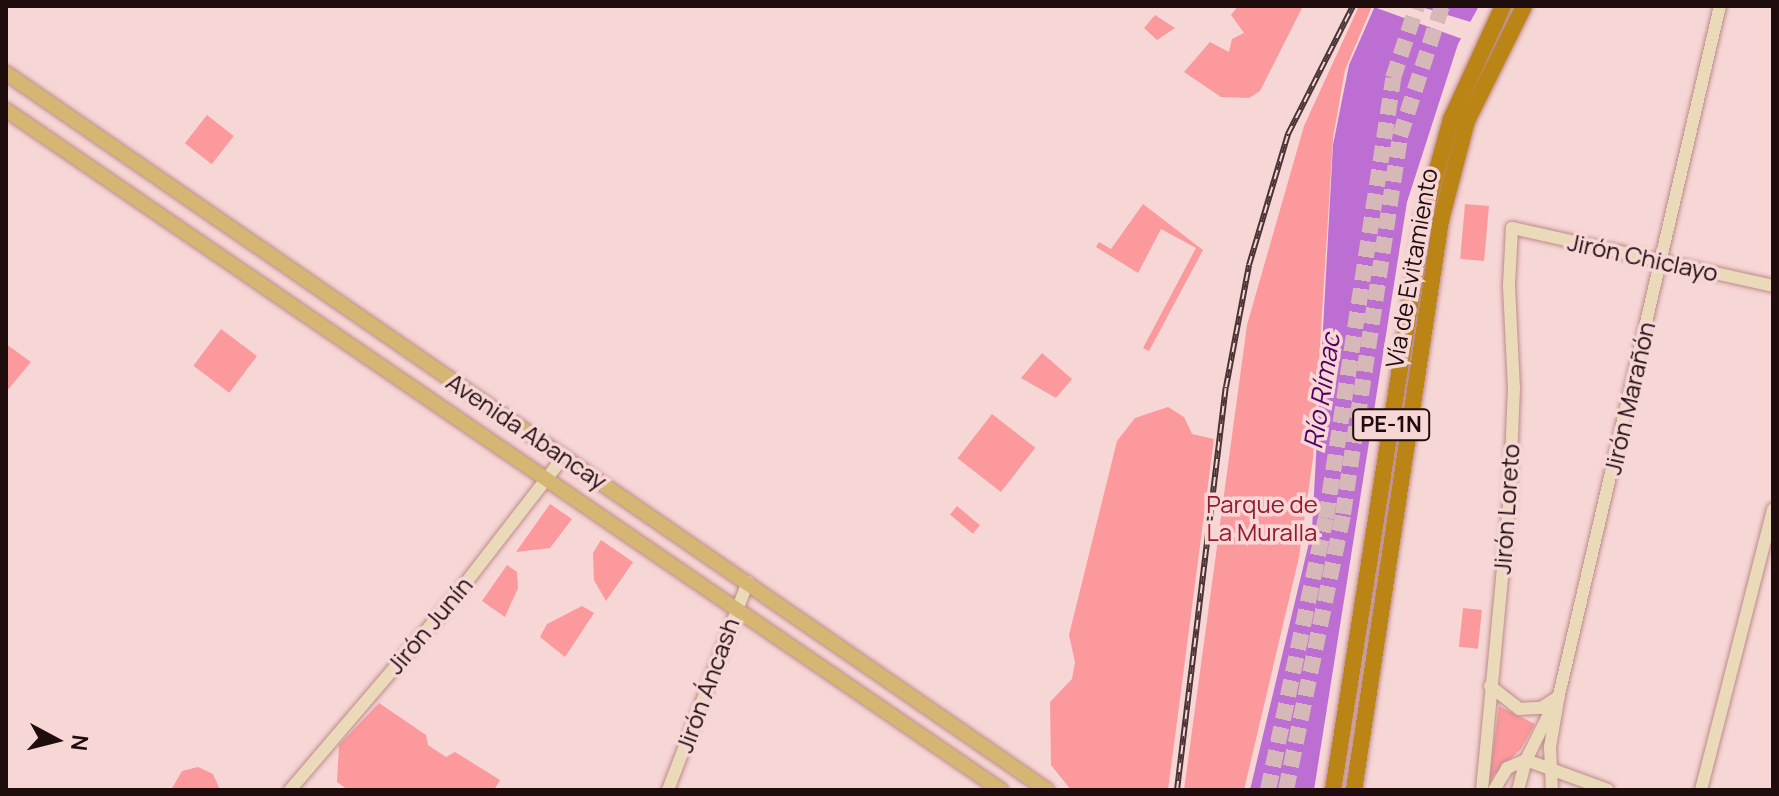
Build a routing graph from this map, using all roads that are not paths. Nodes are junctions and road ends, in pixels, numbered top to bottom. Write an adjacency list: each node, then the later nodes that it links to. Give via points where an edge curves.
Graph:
1 (1503, 6): 22 (highway, Vía de Evitamiento / PE-1N, via 1451,119 1424,217)
2 (1524, 6): 23 (highway, Vía de Evitamiento / PE-1N, via 1467,121 1447,193)
3 (1720, 6): 7 (main road, Jirón Marañón)
4 (6, 73): 9 (main road, Avenida Abancay)
5 (6, 110): 10 (main road, Avenida Abancay)
6 (1512, 228): 7 (main road, Jirón Chiclayo); 14 (main road, Jirón Loreto, via 1509,507)
7 (1659, 261): 8 (main road, Jirón Chiclayo); 15 (main road, Jirón Marañón)
8 (1773, 286)
9 (564, 456): 10 (main road, Jirón Junín); 12 (main road, Avenida Abancay)
10 (547, 478): 13 (main road, Avenida Abancay); 19 (main road, Jirón Junín, via 454,598)
11 (1773, 509): 29 (main road)
12 (748, 582): 13 (main road, Jirón Áncash); 18 (main road, Avenida Abancay)
13 (735, 609): 20 (main road, Jirón Áncash); 21 (main road, Avenida Abancay)
14 (1490, 686): 15 (main road, via 1519,709 1541,708); 24 (main road, Jirón Loreto)
15 (1559, 695): 16 (main road); 17 (main road, Jirón Marañón, via 1550,747)
16 (1526, 760): 17 (main road); 25 (main road, via 1507,768); 26 (main road)
17 (1553, 770): 27 (main road, Jirón Marañón); 28 (main road)
18 (1039, 787)
19 (290, 790)
20 (668, 790)
21 (1001, 790)
22 (1333, 790)
23 (1354, 790)
24 (1482, 790)
25 (1494, 790)
26 (1518, 790)
27 (1552, 790)
28 (1608, 790)
29 (1701, 790)

